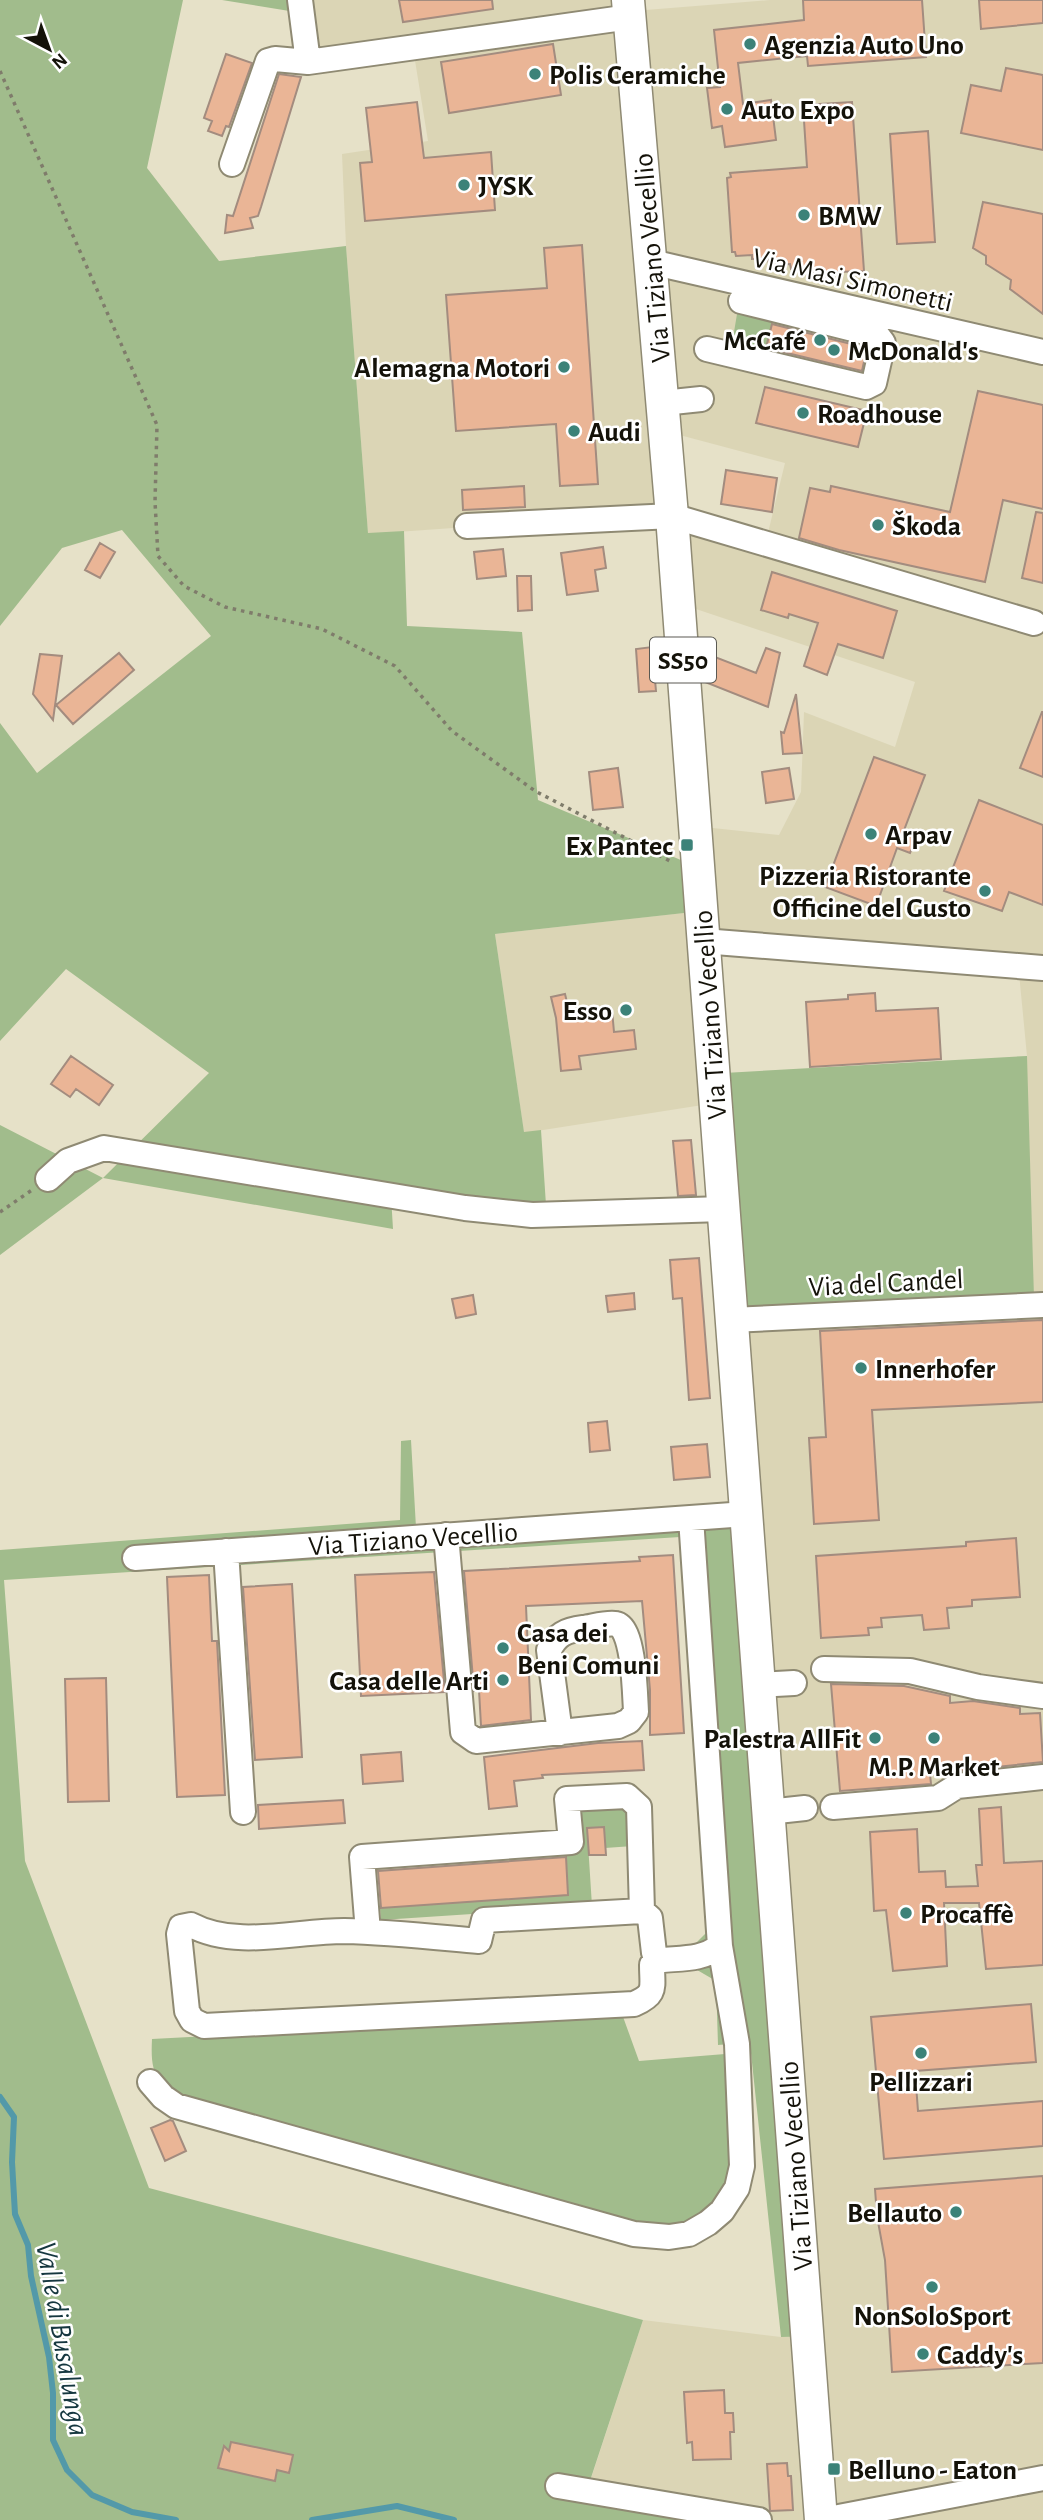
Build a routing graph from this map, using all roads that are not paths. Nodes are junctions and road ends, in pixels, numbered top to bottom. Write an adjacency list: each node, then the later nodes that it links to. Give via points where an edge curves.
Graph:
1 (300, 0): 3 (street)
2 (629, 9): 3 (street); 5 (main road, Via Tiziano Vecellio / SS50)
3 (308, 62): 4 (street, via 268,61)
4 (232, 164)
5 (651, 262): 8 (street, Via Masi Simonetti); 10 (main road, Via Tiziano Vecellio / SS50)
6 (716, 294): 7 (street, via 877,335 883,343 874,383 866,387)
7 (707, 349)
8 (1043, 352)
9 (701, 399): 10 (street)
10 (663, 403): 11 (main road, Via Tiziano Vecellio / SS50)
11 (673, 516): 12 (street); 13 (street); 14 (main road, Via Tiziano Vecellio / SS50)
12 (467, 526)
13 (1034, 623)
14 (703, 941): 15 (street); 17 (main road, Via Tiziano Vecellio / SS50)
15 (1043, 968)
16 (48, 1179): 17 (street, via 68,1161 104,1147 479,1210 532,1215)
17 (723, 1209): 19 (main road, Via Tiziano Vecellio / SS50)
18 (1043, 1305): 19 (street, Via del Candel)
19 (731, 1320): 20 (main road, Via Tiziano Vecellio)
20 (746, 1514): 21 (street, Via Tiziano Vecellio); 27 (main road, Via Tiziano Vecellio)
21 (691, 1518): 22 (street, Via Tiziano Vecellio); 37 (street)
22 (446, 1535): 23 (street, Via Tiziano Vecellio); 29 (street, via 463,1732 476,1741)
23 (226, 1551): 24 (street, Via Tiziano Vecellio); 33 (street)
24 (135, 1558)
25 (824, 1669): 28 (street, via 910,1671)
26 (794, 1683): 27 (street)
27 (759, 1685): 34 (main road, Via Tiziano Vecellio)
28 (1043, 1696)
29 (560, 1733): 29 (street, via 618,1726 636,1712 629,1641 625,1629 616,1623 568,1630 554,1639 549,1650)
30 (1043, 1777): 31 (street, via 957,1786 938,1798)
31 (833, 1807)
32 (805, 1808): 34 (street)
33 (243, 1812)
34 (768, 1812): 43 (main road, Via Tiziano Vecellio)
35 (642, 1911): 36 (street, via 484,1920 479,1941); 36 (street, via 639,1807 627,1796 567,1799 570,1842 362,1857); 38 (street, via 650,1919 654,1953)
36 (368, 1932): 38 (street, via 240,1937 204,1932 191,1924 181,1927 187,2011 204,2026 225,2027 634,2004 653,1991 652,1965)
37 (720, 1946): 38 (street, via 698,1958); 39 (street, via 737,2044 742,2166 737,2189 722,2211 689,2234 634,2234 190,2110 163,2097)
38 (661, 1960)
39 (150, 2082)
40 (1043, 2478): 43 (street)
41 (558, 2486): 42 (street)
42 (759, 2520)
43 (822, 2520)

